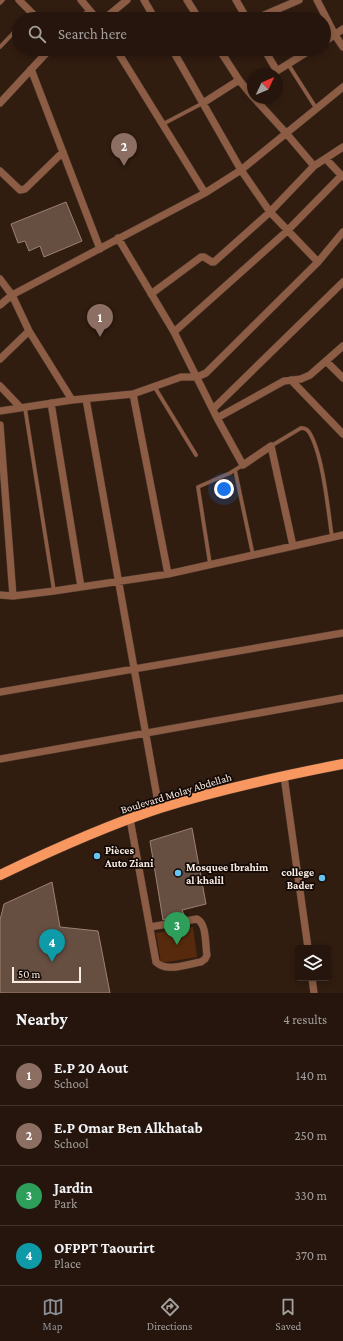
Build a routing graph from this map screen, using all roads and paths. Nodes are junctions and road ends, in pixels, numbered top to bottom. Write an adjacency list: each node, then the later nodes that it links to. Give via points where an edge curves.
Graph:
1 (3, 0): 10 (lane)
2 (19, 0): 12 (street)
3 (81, 0): 11 (street)
4 (127, 0): 13 (street)
5 (144, 0): 14 (street)
6 (187, 0): 15 (street)
7 (236, 0): 16 (street)
8 (299, 0): 17 (street)
9 (317, 0): 18 (street)
10 (0, 4)
11 (90, 11)
12 (28, 12)
13 (112, 12)
14 (151, 12)
15 (195, 12)
16 (243, 12)
17 (271, 12)
18 (323, 12)
19 (331, 27): 22 (street)
20 (343, 29): 22 (street)
21 (12, 34): 24 (lane)
22 (335, 35): 23 (street); 25 (street)
23 (331, 38)
24 (0, 47)
25 (343, 47)
26 (43, 56): 35 (street)
27 (120, 56): 43 (street)
28 (176, 56): 40 (street)
29 (224, 56): 36 (street)
30 (267, 56): 33 (street)
31 (301, 56): 32 (street)
32 (288, 64): 34 (street); 42 (lane)
33 (272, 68)
34 (281, 68)
35 (31, 69): 39 (street); 46 (street)
36 (239, 80): 37 (street); 40 (street)
37 (247, 86)
38 (343, 87): 42 (street)
39 (0, 102)
40 (203, 103): 43 (lane); 49 (street)
41 (259, 104): 44 (street)
42 (316, 108): 44 (street)
43 (163, 124): 52 (street)
44 (286, 133): 48 (street); 49 (street)
45 (343, 147): 47 (street)
46 (63, 152): 50 (street, via 22,190); 57 (street)
47 (326, 159): 48 (street); 51 (street)
48 (314, 166): 53 (street)
49 (241, 170): 52 (street); 53 (street)
50 (0, 171)
51 (342, 176): 54 (street)
52 (205, 193): 56 (street)
53 (270, 212): 54 (street); 61 (street, via 214,262 201,258)
54 (287, 231): 58 (street); 65 (street)
55 (343, 232): 58 (street)
56 (118, 238): 57 (street); 61 (street)
57 (100, 249): 62 (street)
58 (318, 262): 69 (street, via 213,368)
59 (0, 279): 62 (street)
60 (343, 282): 79 (street)
61 (151, 294): 65 (street)
62 (12, 295): 63 (street); 64 (street)
63 (0, 305)
64 (29, 331): 67 (street); 76 (street)
65 (174, 332): 69 (street)
66 (343, 346): 68 (street)
67 (0, 359)
68 (326, 361): 70 (street); 71 (street, via 310,375)
69 (197, 377): 73 (street, via 181,377); 79 (street)
70 (343, 378)
71 (291, 380): 81 (street, via 278,384); 83 (street)
72 (0, 386): 78 (street)
73 (154, 386): 74 (street); 85 (lane)
74 (133, 394): 75 (street); 93 (street)
75 (86, 399): 76 (street); 94 (street)
76 (72, 400): 77 (street)
77 (51, 403): 78 (street); 95 (street)
78 (22, 407): 80 (street); 96 (lane)
79 (213, 409): 81 (street)
80 (0, 411)
81 (217, 418): 86 (street)
82 (0, 425): 98 (street)
83 (343, 434)
84 (271, 446): 86 (street); 89 (lane, via 301,428 309,431 323,477); 90 (street)
85 (196, 455)
86 (243, 464): 87 (lane)
87 (235, 470): 91 (lane); 92 (lane, via 198,487)
88 (343, 535): 89 (street)
89 (332, 538): 90 (street)
90 (293, 546): 91 (street)
91 (253, 555): 92 (street)
92 (210, 565): 93 (street)
93 (168, 574): 94 (street)
94 (120, 582): 95 (street); 100 (street)
95 (82, 587): 96 (street)
96 (54, 591): 98 (street)
97 (0, 595): 98 (street)
98 (13, 596)
99 (343, 633): 100 (street)
100 (135, 669): 101 (street); 103 (street)
101 (0, 692)
102 (343, 698): 103 (street)
103 (146, 733): 104 (street); 107 (street)
104 (0, 759)
105 (343, 764): 106 (main road, Boulevard Molay Abdellah)
106 (284, 776): 107 (main road, Boulevard Molay Abdellah); 111 (street)
107 (159, 808): 108 (main road, Boulevard Molay Abdellah)
108 (130, 819): 109 (main road, Boulevard Molay Abdellah, via 62,846); 110 (street)
109 (0, 875)
110 (150, 927): 110 (street, via 156,962 160,966 167,968 205,959 207,955 203,925 197,919)
111 (308, 945)
112 (312, 981): 113 (street)
113 (314, 993)

